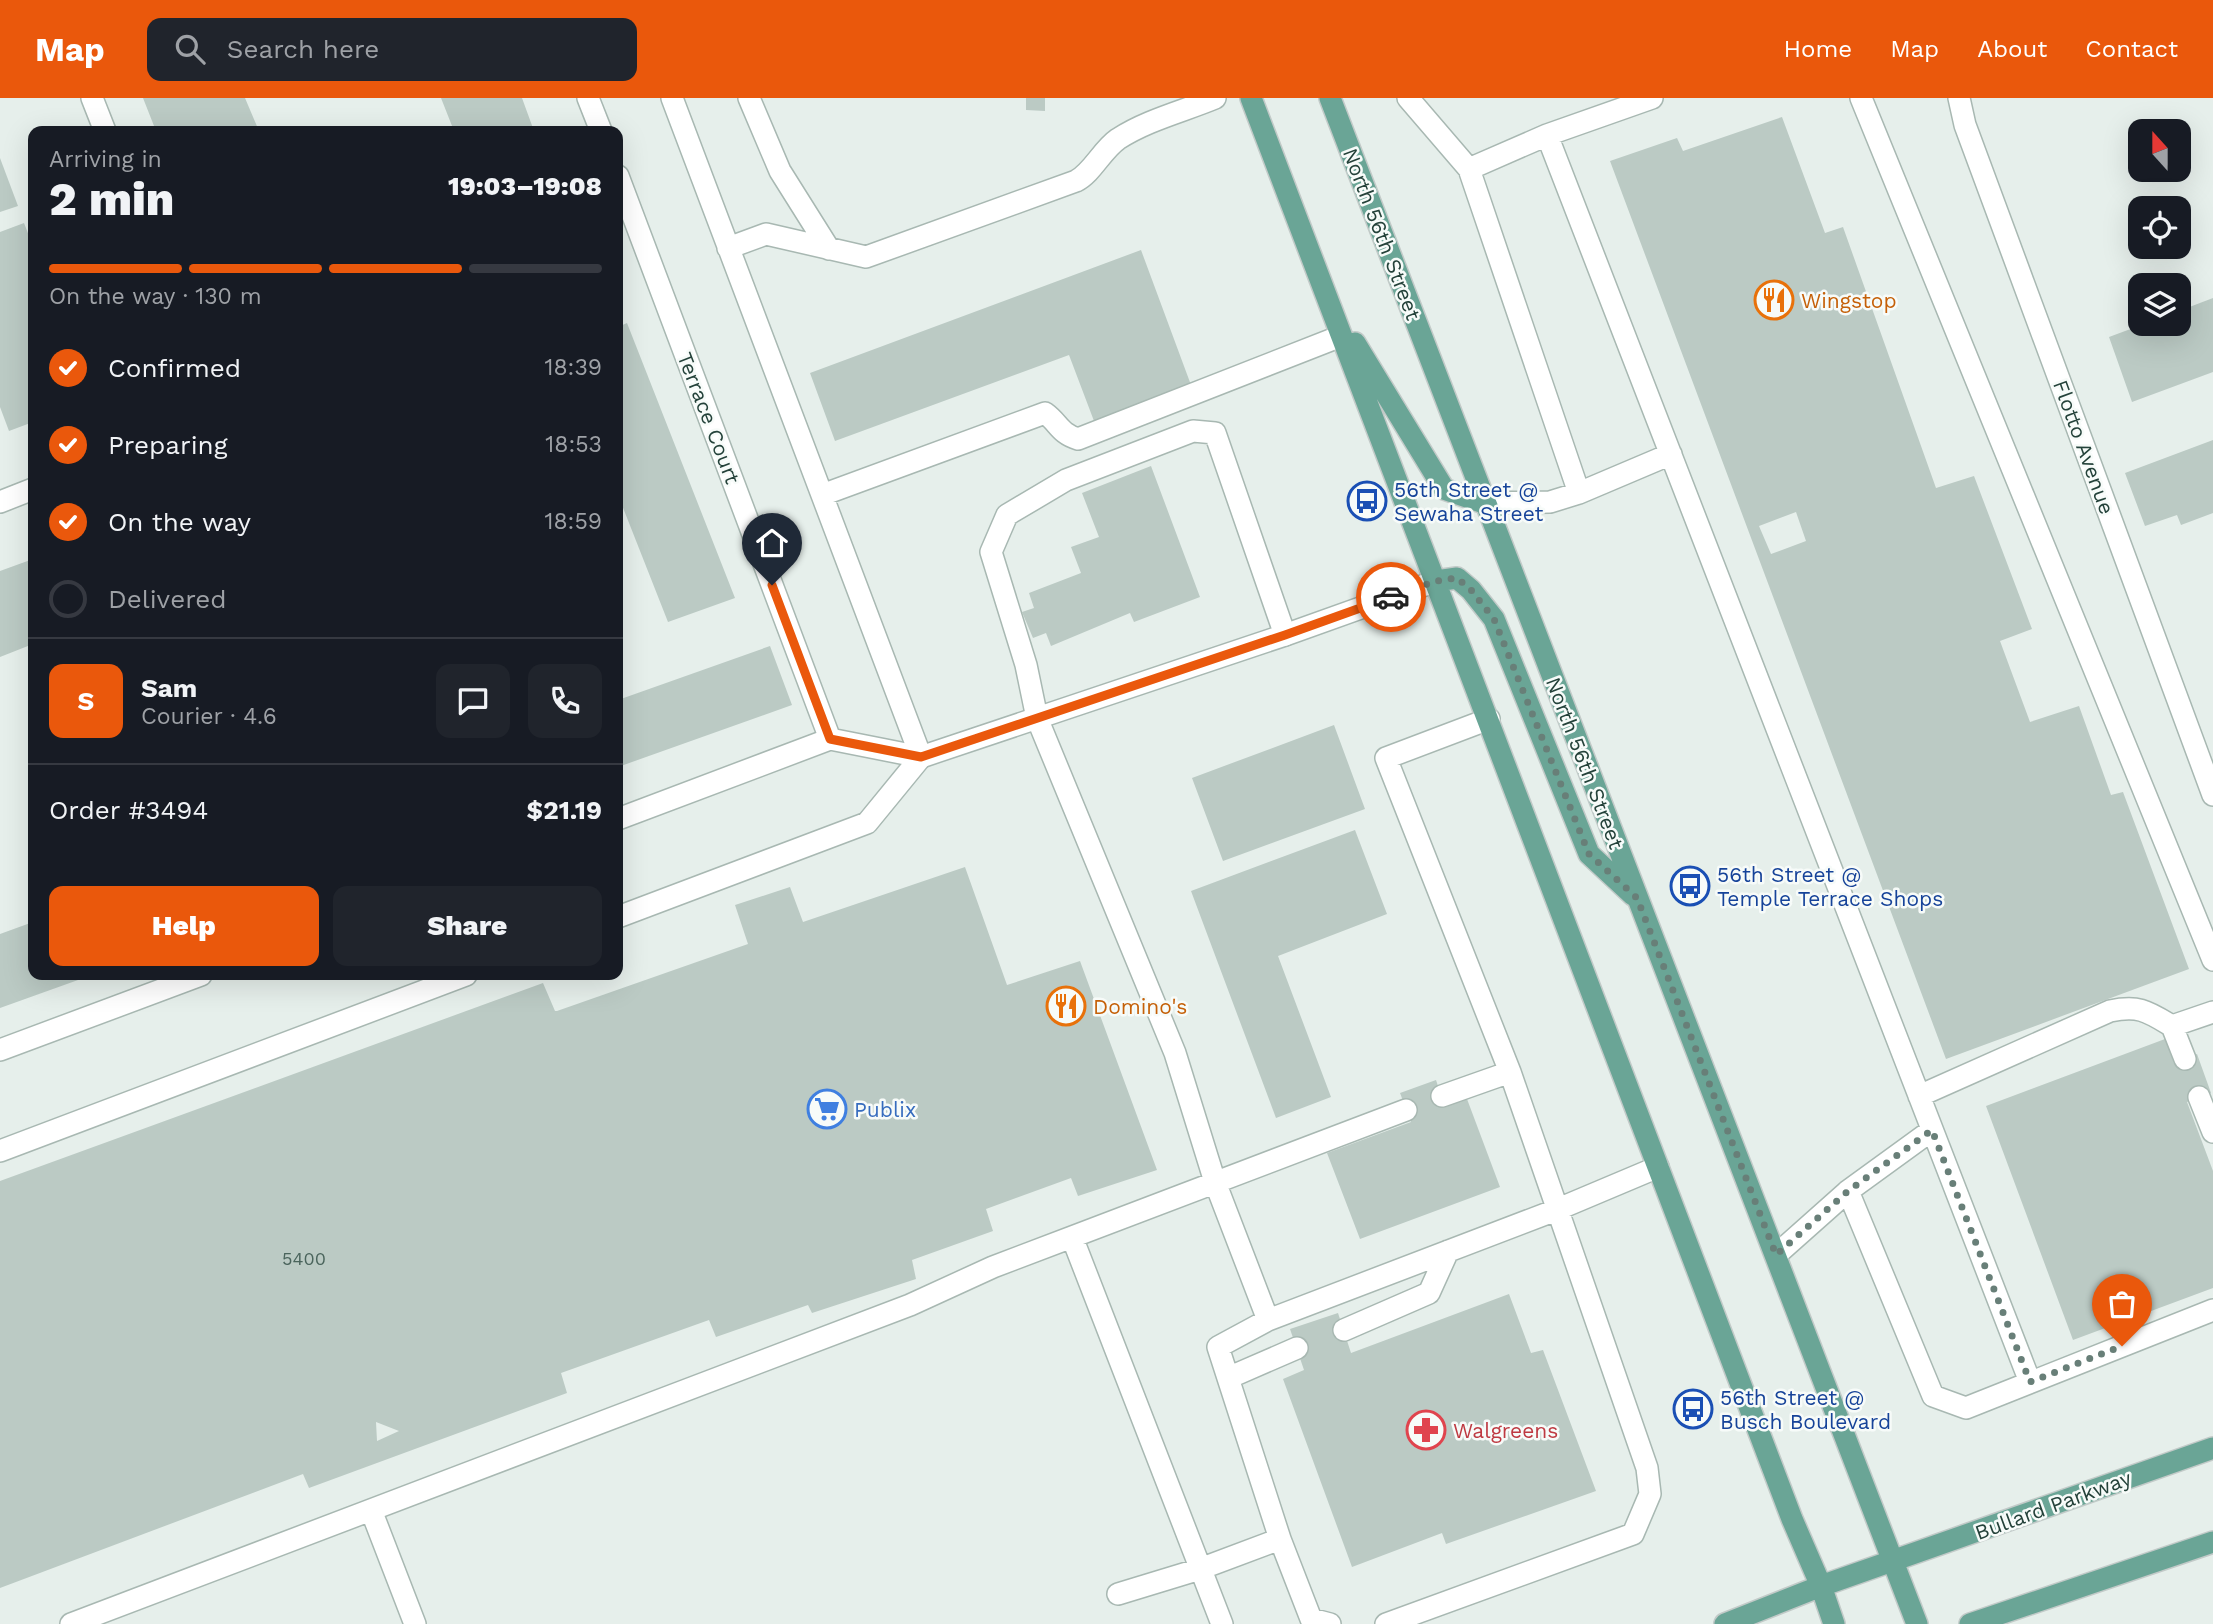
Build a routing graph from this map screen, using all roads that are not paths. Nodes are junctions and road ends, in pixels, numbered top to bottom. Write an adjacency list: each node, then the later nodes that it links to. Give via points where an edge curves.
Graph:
1 (92, 98): 12 (street)
2 (588, 98): 13 (street)
3 (671, 98): 17 (street)
4 (749, 98): 18 (street, via 780,171)
5 (1215, 98): 18 (street, via 1131,130 1076,181 866,257)
6 (1251, 98): 19 (main road)
7 (1330, 98): 26 (main road, North 56th Street)
8 (1408, 98): 15 (street)
9 (1652, 98): 14 (street)
10 (1861, 98): 37 (street)
11 (1959, 98): 33 (street, Flotto Avenue, via 1965,125)
12 (103, 126)
13 (599, 126)
14 (1547, 135): 15 (street); 21 (street)
15 (1469, 169): 23 (street)
16 (623, 189): 31 (street, Terrace Court)
17 (728, 248): 18 (street, via 766,234); 24 (street)
18 (829, 248)
19 (1324, 294): 20 (main road); 26 (main road, via 1444,489)
20 (1341, 336): 24 (street, via 1078,439 1066,435 1045,413); 27 (main road)
21 (1671, 454): 23 (street); 46 (street)
22 (28, 491): 25 (street)
23 (1579, 493): 26 (street, via 1550,502)
24 (822, 495): 32 (street)
25 (0, 502)
26 (1484, 503): 35 (main road, North 56th Street)
27 (1436, 581): 28 (street); 30 (main road); 35 (main road, via 1457,578 1494,619 1589,854)
28 (1285, 635): 29 (street); 29 (street, via 1215,433 1192,431 1066,480 1007,515 991,552 1026,665)
29 (1037, 718): 32 (street); 53 (street, via 1175,1053)
30 (1489, 719): 44 (street, via 1386,758); 52 (main road)
31 (830, 739): 32 (street); 34 (street)
32 (921, 757): 36 (street, via 867,823)
33 (2213, 795)
34 (623, 816)
35 (1637, 898): 58 (main road, North 56th Street)
36 (623, 915)
37 (2213, 960)
38 (188, 980): 42 (street)
39 (453, 980): 51 (street)
40 (2213, 1012): 41 (street)
41 (2172, 1026): 43 (street); 46 (street, via 2143,1009 2110,1011)
42 (0, 1050)
43 (2185, 1059)
44 (1510, 1072): 45 (street); 55 (street)
45 (1442, 1096)
46 (1919, 1096): 49 (street)
47 (2199, 1097): 50 (street)
48 (1406, 1110): 53 (street)
49 (1932, 1130): 54 (street); 64 (street)
50 (2213, 1132)
51 (0, 1151)
52 (1658, 1167): 55 (street); 71 (main road)
53 (1215, 1182): 56 (street); 60 (street)
54 (1848, 1191): 58 (street); 64 (street, via 1933,1396 1966,1408)
55 (1556, 1210): 57 (street); 77 (street, via 1647,1468 1650,1494 1633,1534)
56 (1073, 1237): 66 (street, via 993,1266 910,1305); 70 (street)
57 (1448, 1251): 60 (street); 61 (street, via 1429,1293)
58 (1776, 1255): 69 (main road, North 56th Street)
59 (2213, 1310): 64 (street)
60 (1268, 1320): 63 (street, via 1218,1347)
61 (1343, 1330)
62 (1297, 1348): 63 (street)
63 (1228, 1378): 67 (street)
64 (2030, 1382)
65 (2213, 1448): 69 (main road, Bullard Parkway)
66 (371, 1510): 73 (street); 74 (street)
67 (1280, 1539): 70 (street); 76 (street, via 1311,1619)
68 (2213, 1542): 81 (main road)
69 (1892, 1562): 71 (main road, Bullard Parkway); 80 (main road, North 56th Street)
70 (1200, 1569): 72 (street); 75 (street)
71 (1821, 1586): 78 (main road, Bullard Parkway); 79 (main road)
72 (1118, 1594)
73 (71, 1624)
74 (415, 1624)
75 (1222, 1624)
76 (1330, 1624)
77 (1386, 1624)
78 (1725, 1624)
79 (1834, 1624)
80 (1917, 1624)
81 (1970, 1624)

